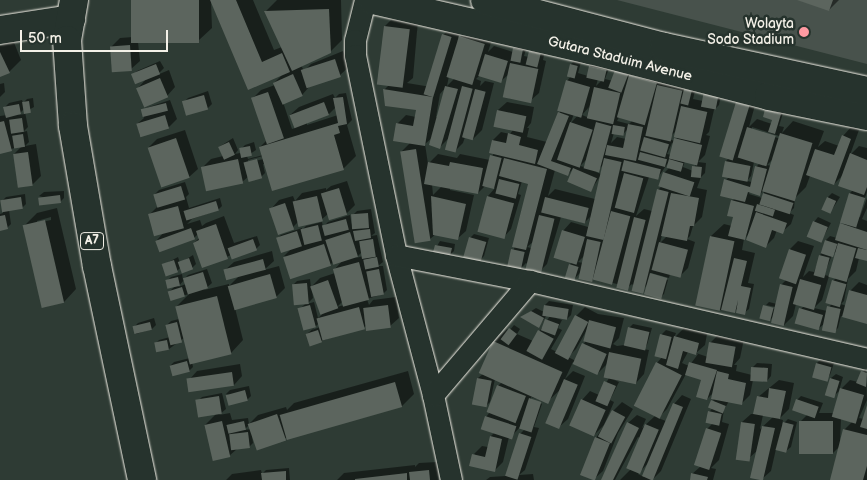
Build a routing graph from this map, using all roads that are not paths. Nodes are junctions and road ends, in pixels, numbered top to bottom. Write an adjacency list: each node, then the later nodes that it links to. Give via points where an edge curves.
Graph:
1 (366, 0): 8 (street, via 355,40 355,55)
2 (374, 0): 7 (main road, Gutara Staduim Avenue, via 769,96)
3 (486, 0): 6 (main road, via 664,47)
4 (72, 9): 5 (main road); 12 (main road, A7, via 67,40 73,126 96,266)
5 (0, 30)
6 (867, 91)
7 (867, 116)
8 (396, 256): 9 (street); 11 (street)
9 (530, 281): 10 (street); 11 (street)
10 (867, 359)
11 (433, 395): 13 (street)
12 (142, 480)
13 (451, 480)

